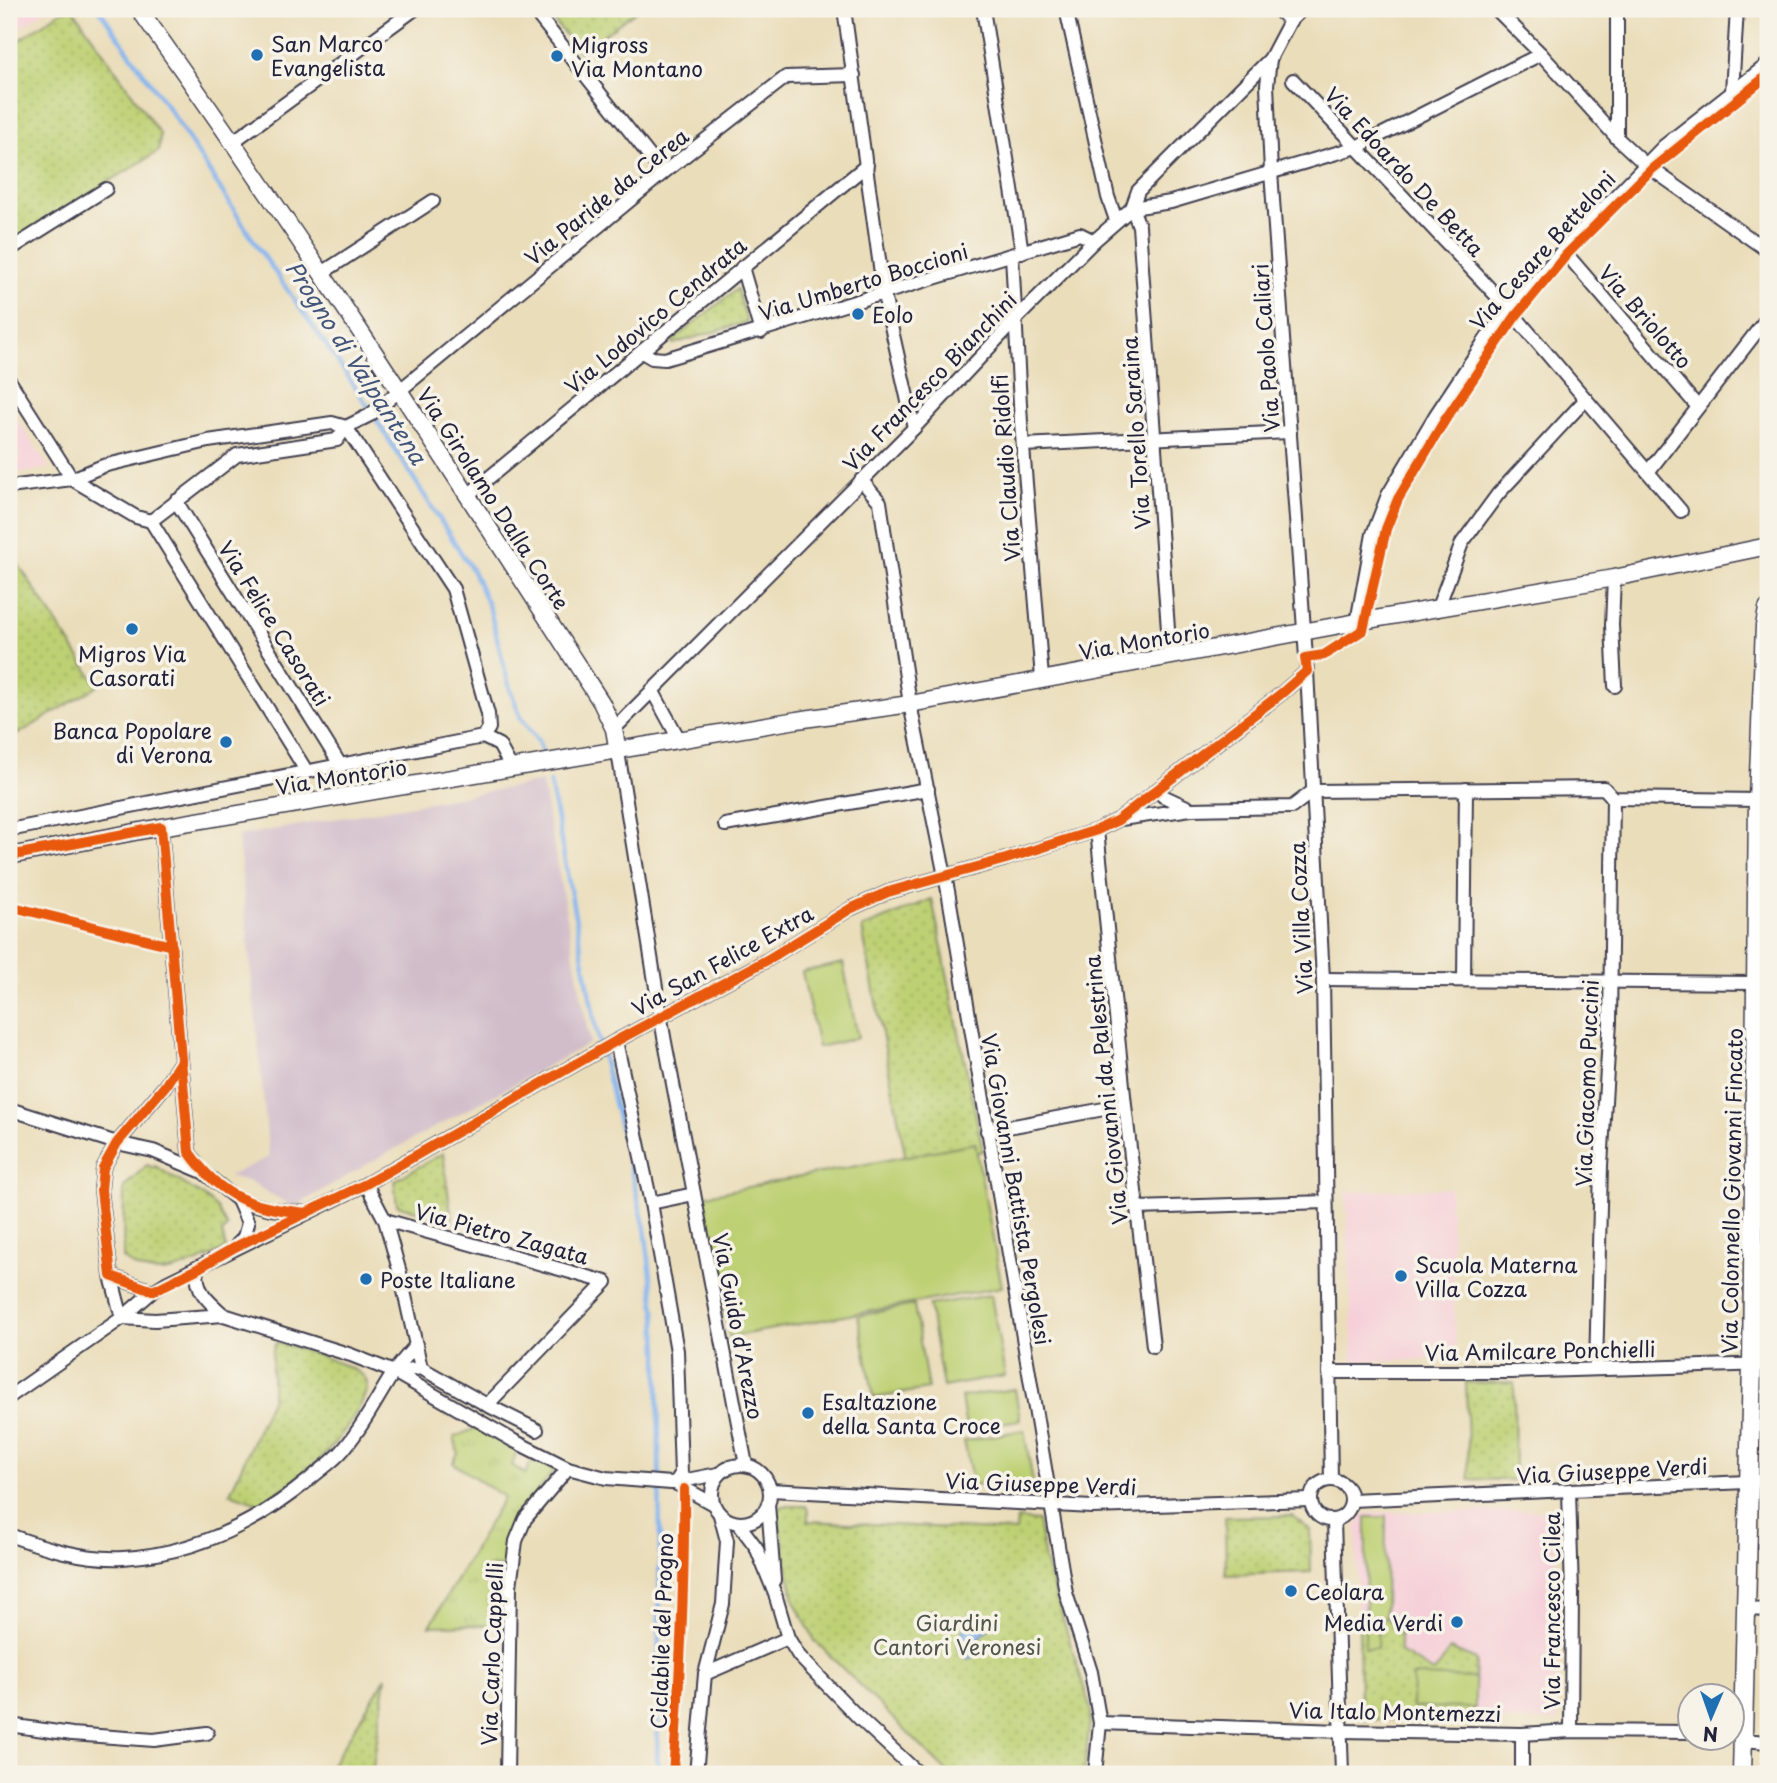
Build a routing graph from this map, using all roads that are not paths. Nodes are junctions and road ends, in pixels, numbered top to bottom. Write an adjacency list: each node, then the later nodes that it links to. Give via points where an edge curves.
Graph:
1 (139, 9): 20 (street, Via Girolamo Dalla Corte)
2 (415, 9): 20 (street)
3 (533, 9): 25 (street)
4 (844, 9): 16 (street)
5 (983, 9): 34 (street, Via Claudio Ridolfi)
6 (1066, 9): 29 (street)
7 (1277, 9): 12 (street)
8 (1302, 9): 12 (street)
9 (1496, 9): 13 (street)
10 (1617, 9): 19 (street)
11 (1737, 9): 18 (street)
12 (1290, 21): 14 (street)
13 (1541, 54): 19 (street); 21 (street)
14 (1270, 59): 24 (street, Via Paolo Caliari); 28 (street, Via Francesco Bianchini, via 1138,191)
15 (1768, 64): 18 (street, Via Cesare Betteloni)
16 (854, 75): 22 (street); 25 (street, Via Paride da Cerea, via 786,77)
17 (1293, 80): 21 (street, Via Edoardo De Betta)
18 (1732, 92): 23 (street, Via Cesare Betteloni)
19 (1617, 138): 23 (street)
20 (234, 141): 36 (street, Via Girolamo Dalla Corte)
21 (1357, 147): 24 (street); 38 (street, Via Edoardo De Betta)
22 (867, 165): 35 (street, Via Lodovico Cendrata); 37 (street)
23 (1646, 165): 32 (street, Via Cesare Betteloni); 33 (street)
24 (1272, 172): 28 (street, via 1171,202); 49 (street, Via Paolo Caliari)
25 (663, 173): 44 (street, Via Paride da Cerea)
26 (106, 189): 31 (street)
27 (433, 201): 36 (street)
28 (1132, 208): 29 (street, Via Francesco Bianchini); 50 (street, Via Torello Saraina, via 1139,226)
29 (1116, 219): 30 (street, Via Francesco Bianchini)
30 (1094, 241): 34 (street, Via Umberto Boccioni, via 1080,234); 40 (street, Via Francesco Bianchini)
31 (9, 250)
32 (1563, 250): 38 (street, Via Cesare Betteloni); 46 (street, Via Briolotto)
33 (1768, 251)
34 (1017, 254): 37 (street, Via Umberto Boccioni); 40 (street, Via Claudio Ridolfi)
35 (742, 267): 41 (street); 42 (street, Via Lodovico Cendrata)
36 (322, 273): 44 (street, Via Girolamo Dalla Corte)
37 (884, 295): 41 (street, Via Umberto Boccioni); 48 (street)
38 (1509, 309): 45 (street, Via Edoardo De Betta); 64 (street, Via Cesare Betteloni, via 1435,416 1388,495 1373,534)
39 (1768, 317): 46 (street)
40 (1017, 318): 48 (street, Via Francesco Bianchini); 51 (street, Via Claudio Ridolfi, via 1014,331)
41 (761, 332): 42 (street, Via Umberto Boccioni, via 665,359)
42 (642, 352): 56 (street, Via Lodovico Cendrata)
43 (9, 380): 53 (street)
44 (400, 391): 47 (street, Via Paride da Cerea); 56 (street, Via Girolamo Dalla Corte)
45 (1586, 399): 52 (street, Via Edoardo De Betta); 63 (street, via 1498,494 1462,543)
46 (1698, 407): 52 (street)
47 (346, 427): 53 (street, via 332,423 208,441 103,466); 57 (street, Via Paride da Cerea, via 337,440 237,455); 73 (street, via 453,589 488,714 489,728)
48 (914, 428): 54 (street, Via Francesco Bianchini)
49 (1290, 432): 50 (street); 65 (street, Via Paolo Caliari)
50 (1155, 438): 51 (street); 66 (street, Via Torello Saraina)
51 (1023, 445): 68 (street, Via Claudio Ridolfi)
52 (1648, 472): 58 (street, Via Edoardo De Betta)
53 (72, 479): 55 (street); 59 (street, via 136,517)
54 (861, 480): 70 (street, Via Francesco Bianchini); 71 (street, via 880,502)
55 (9, 488)
56 (468, 495): 72 (street, Via Girolamo Dalla Corte)
57 (176, 501): 59 (street, Via Paride da Cerea); 76 (street, Via Felice Casorati)
58 (1681, 511)
59 (151, 521): 78 (street)
60 (1768, 546): 61 (street, Via Montorio)
61 (1614, 578): 63 (street, Via Montorio); 69 (street)
62 (1768, 609): 84 (main road, Via Colonnello Giovanni Fincato)
63 (1437, 610): 64 (street, Via Montorio)
64 (1357, 621): 65 (street, Via Montorio)
65 (1304, 633): 66 (street, Via Montorio); 67 (street, Via Villa Cozza)
66 (1170, 657): 68 (street, Via Montorio)
67 (1307, 671): 81 (street, Via San Felice Extra); 82 (street, Via Villa Cozza)
68 (1042, 678): 71 (street, Via Montorio)
69 (1615, 686)
70 (652, 690): 72 (street, Via Francesco Bianchini); 74 (street)
71 (911, 704): 74 (street, Via Montorio); 79 (street)
72 (614, 729): 75 (street, Via Girolamo Dalla Corte)
73 (483, 737): 76 (street, Via Montorio); 77 (street, via 499,746)
74 (680, 741): 75 (street, Via Montorio)
75 (618, 752): 77 (street, Via Montorio); 97 (street, Via Guido d'Arezzo)
76 (341, 766): 78 (street, Via Montorio)
77 (513, 769): 88 (street, Via Montorio)
78 (307, 772): 89 (street, Via Montorio)
79 (928, 789): 87 (street); 92 (street)
80 (1466, 789): 82 (street); 83 (street, via 1604,788); 94 (street)
81 (1157, 790): 85 (street); 86 (street, Via San Felice Extra)
82 (1313, 791): 85 (street, via 1292,807); 93 (street, Via Villa Cozza)
83 (1613, 798): 84 (street); 95 (street, Via Giacomo Puccini)
84 (1758, 800): 96 (main road, Via Colonnello Giovanni Fincato)
85 (1191, 809): 86 (street)
86 (1118, 820): 90 (street, Via San Felice Extra)
87 (725, 825)
88 (162, 827): 91 (street, Via Montorio); 99 (street)
89 (9, 830)
90 (1097, 830): 92 (street, Via San Felice Extra); 100 (street, Via Giovanni da Palestrina)
91 (9, 856)
92 (945, 877): 97 (street, Via San Felice Extra, via 888,892 850,909); 102 (street, Via Giovanni Battista Pergolesi)
93 (1323, 979): 94 (street); 110 (street, Via Villa Cozza)
94 (1464, 979): 95 (street)
95 (1610, 983): 96 (street); 125 (street, Via Giacomo Puccini)
96 (1756, 983): 105 (main road, Via Colonnello Giovanni Fincato)
97 (661, 1018): 98 (street, Via San Felice Extra); 108 (street, Via Guido d'Arezzo)
98 (614, 1042): 107 (street, Via San Felice Extra); 111 (street)
99 (181, 1062): 103 (street); 106 (street, via 189,1152)
100 (1125, 1105): 102 (street); 112 (street, Via Giovanni da Palestrina)
101 (9, 1109): 103 (street)
102 (987, 1131): 143 (street, Via Giovanni Battista Pergolesi)
103 (117, 1143): 106 (street, via 153,1151); 117 (street, via 103,1168 101,1190)
104 (1768, 1151): 105 (street)
105 (1755, 1171): 123 (main road, Via Colonnello Giovanni Fincato)
106 (203, 1172): 109 (street)
107 (366, 1184): 113 (street, Via San Felice Extra); 114 (street, Via Pietro Zagata)
108 (694, 1194): 111 (street); 131 (street, Via Guido d'Arezzo)
109 (238, 1200): 113 (street); 115 (street, via 248,1223)
110 (1326, 1202): 112 (street); 127 (street, Via Villa Cozza)
111 (651, 1203): 137 (street, via 677,1351 681,1474)
112 (1137, 1208): 122 (street, Via Giovanni da Palestrina)
113 (306, 1213): 115 (street, Via San Felice Extra)
114 (385, 1220): 121 (street, Via Pietro Zagata); 129 (street, Via Pietro Zagata, via 606,1282)
115 (235, 1247): 116 (street, Via San Felice Extra)
116 (197, 1269): 118 (street, Via San Felice Extra); 119 (street, via 197,1282 207,1301)
117 (111, 1276): 118 (street); 120 (street)
118 (152, 1291): 120 (street, Via San Felice Extra)
119 (224, 1315): 120 (street); 126 (street)
120 (122, 1318): 128 (street, Via San Felice Extra)
121 (416, 1345): 124 (street, Via Pietro Zagata); 126 (street)
122 (1153, 1346)
123 (1760, 1364): 125 (street, Via Amilcare Ponchielli); 136 (main road, Via Colonnello Giovanni Fincato)
124 (421, 1368): 126 (street); 129 (street)
125 (1596, 1369): 127 (street, Via Amilcare Ponchielli)
126 (394, 1372): 132 (street); 147 (street, via 341,1453 284,1500 207,1541 122,1558 84,1556)
127 (1329, 1372): 134 (street, Via Villa Cozza)
128 (9, 1397)
129 (487, 1405): 130 (street)
130 (537, 1430)
131 (746, 1465): 133 (street); 138 (street, via 762,1474)
132 (568, 1468): 137 (street, via 606,1478); 164 (street, Via Carlo Cappelli, via 525,1519 516,1541 510,1586)
133 (719, 1474): 137 (street); 144 (street, via 712,1488)
134 (1331, 1480): 140 (street, via 1316,1486); 141 (street, via 1343,1484)
135 (1768, 1481): 136 (street, Via Giuseppe Verdi)
136 (1749, 1482): 139 (street, Via Giuseppe Verdi); 149 (main road, Via Colonnello Giovanni Fincato)
137 (673, 1483): 144 (street)
138 (770, 1490): 142 (street); 143 (street, Via Giuseppe Verdi)
139 (1569, 1492): 141 (street, Via Giuseppe Verdi); 157 (street, Via Francesco Cilea)
140 (1310, 1500): 143 (street, Via Giuseppe Verdi); 145 (street, via 1320,1518)
141 (1351, 1500): 145 (street, via 1347,1513)
142 (768, 1504): 146 (street, via 756,1518); 148 (street)
143 (1052, 1506): 154 (street, Via Giovanni Battista Pergolesi, via 1066,1593 1091,1672)
144 (716, 1509): 146 (street); 152 (street, via 727,1541 723,1604)
145 (1334, 1521): 156 (street)
146 (738, 1523): 148 (street, via 756,1547)
147 (9, 1535)
148 (775, 1594): 151 (street)
149 (1746, 1609): 150 (street); 153 (main road, Via Colonnello Giovanni Fincato)
150 (1768, 1610)
151 (788, 1637): 152 (street); 166 (street, via 799,1657)
152 (705, 1674): 165 (street)
153 (1742, 1682)
154 (1100, 1723): 156 (street, Via Italo Montemezzi); 167 (street, Via Giovanni Battista Pergolesi)
155 (9, 1725): 159 (street, via 154,1740)
156 (1341, 1731): 160 (street, Via Italo Montemezzi); 168 (street)
157 (1571, 1731): 158 (street, Via Italo Montemezzi); 160 (street, Via Italo Montemezzi)
158 (1676, 1732)
159 (207, 1733)
160 (1522, 1734): 169 (street)
161 (1746, 1737): 162 (street)
162 (1768, 1742)
163 (1740, 1752): 170 (main road, Via Colonnello Giovanni Fincato)
164 (507, 1774)
165 (696, 1774)
166 (919, 1774)
167 (1095, 1774)
168 (1342, 1774)
169 (1522, 1774)
170 (1742, 1774)

